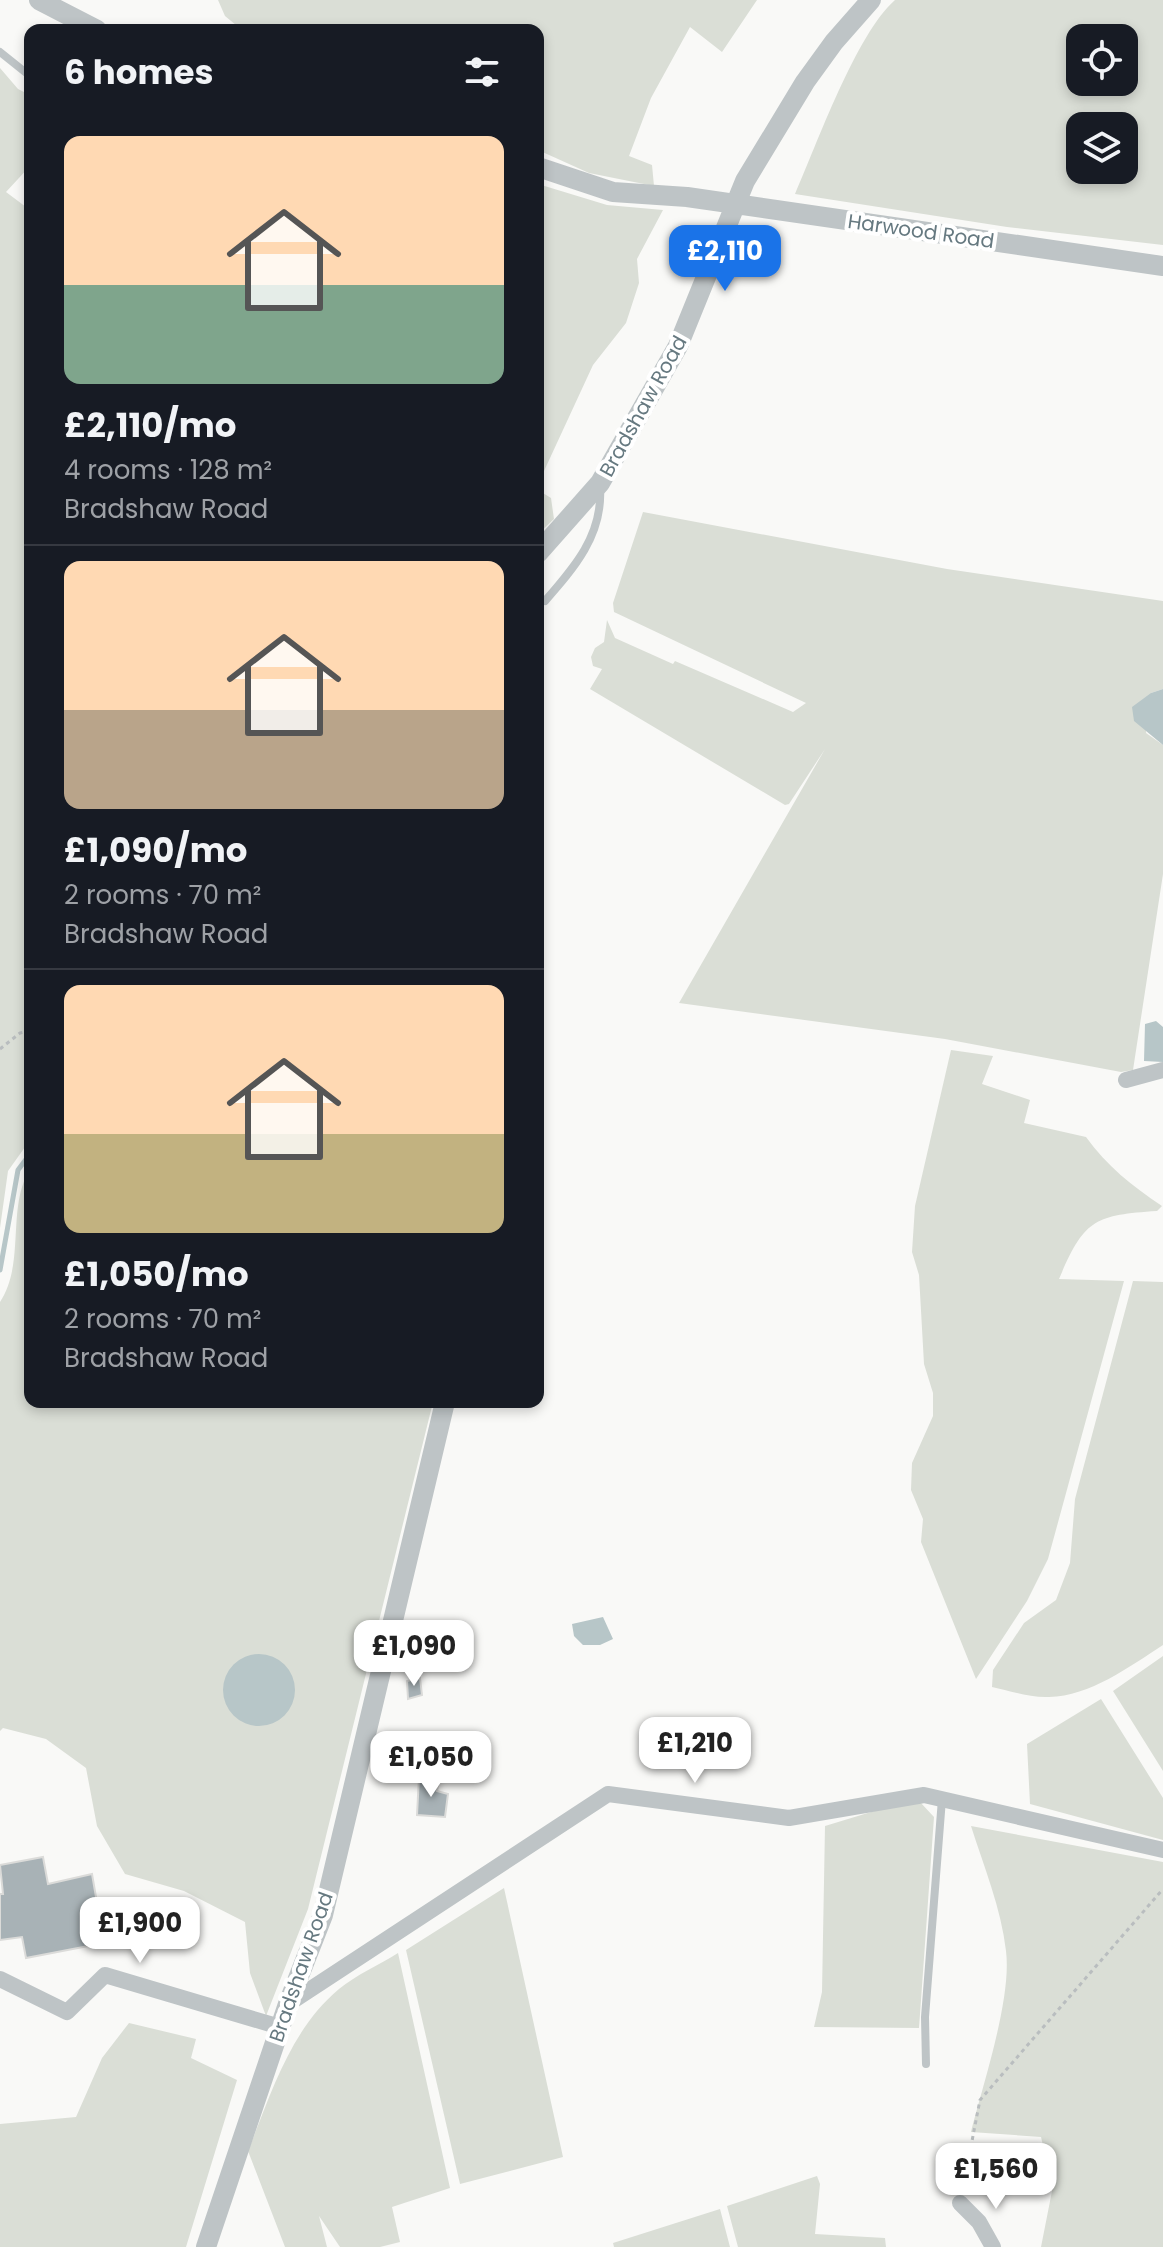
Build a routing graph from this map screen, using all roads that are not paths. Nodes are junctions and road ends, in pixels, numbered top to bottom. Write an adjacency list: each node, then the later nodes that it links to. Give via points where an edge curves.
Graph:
1 (39, 0): 3 (street)
2 (871, 0): 7 (street, Bradshaw Road, via 805,82)
3 (85, 24)
4 (0, 52): 5 (lane)
5 (24, 71)
6 (544, 169): 7 (street, Harwood Road, via 613,192)
7 (736, 204): 8 (street, Harwood Road); 9 (street, Bradshaw Road, via 678,346)
8 (1163, 266)
9 (600, 483): 10 (street, Bradshaw Road); 11 (lane, via 601,504 587,547)
10 (544, 546)
11 (545, 601)
12 (1163, 1070): 13 (street)
13 (1126, 1080)
14 (444, 1408): 18 (street, Bradshaw Road, via 323,1915)
15 (942, 1799): 16 (street); 18 (street, via 924,1795 789,1818 608,1794); 20 (lane)
16 (1163, 1850)
17 (0, 1979): 19 (street, via 67,2012 105,1975)
18 (288, 2004): 19 (street, Bradshaw Road)
19 (280, 2027): 22 (street, Bradshaw Road)
20 (926, 2064)
21 (960, 2203): 23 (street)
22 (206, 2247)
23 (993, 2247)

